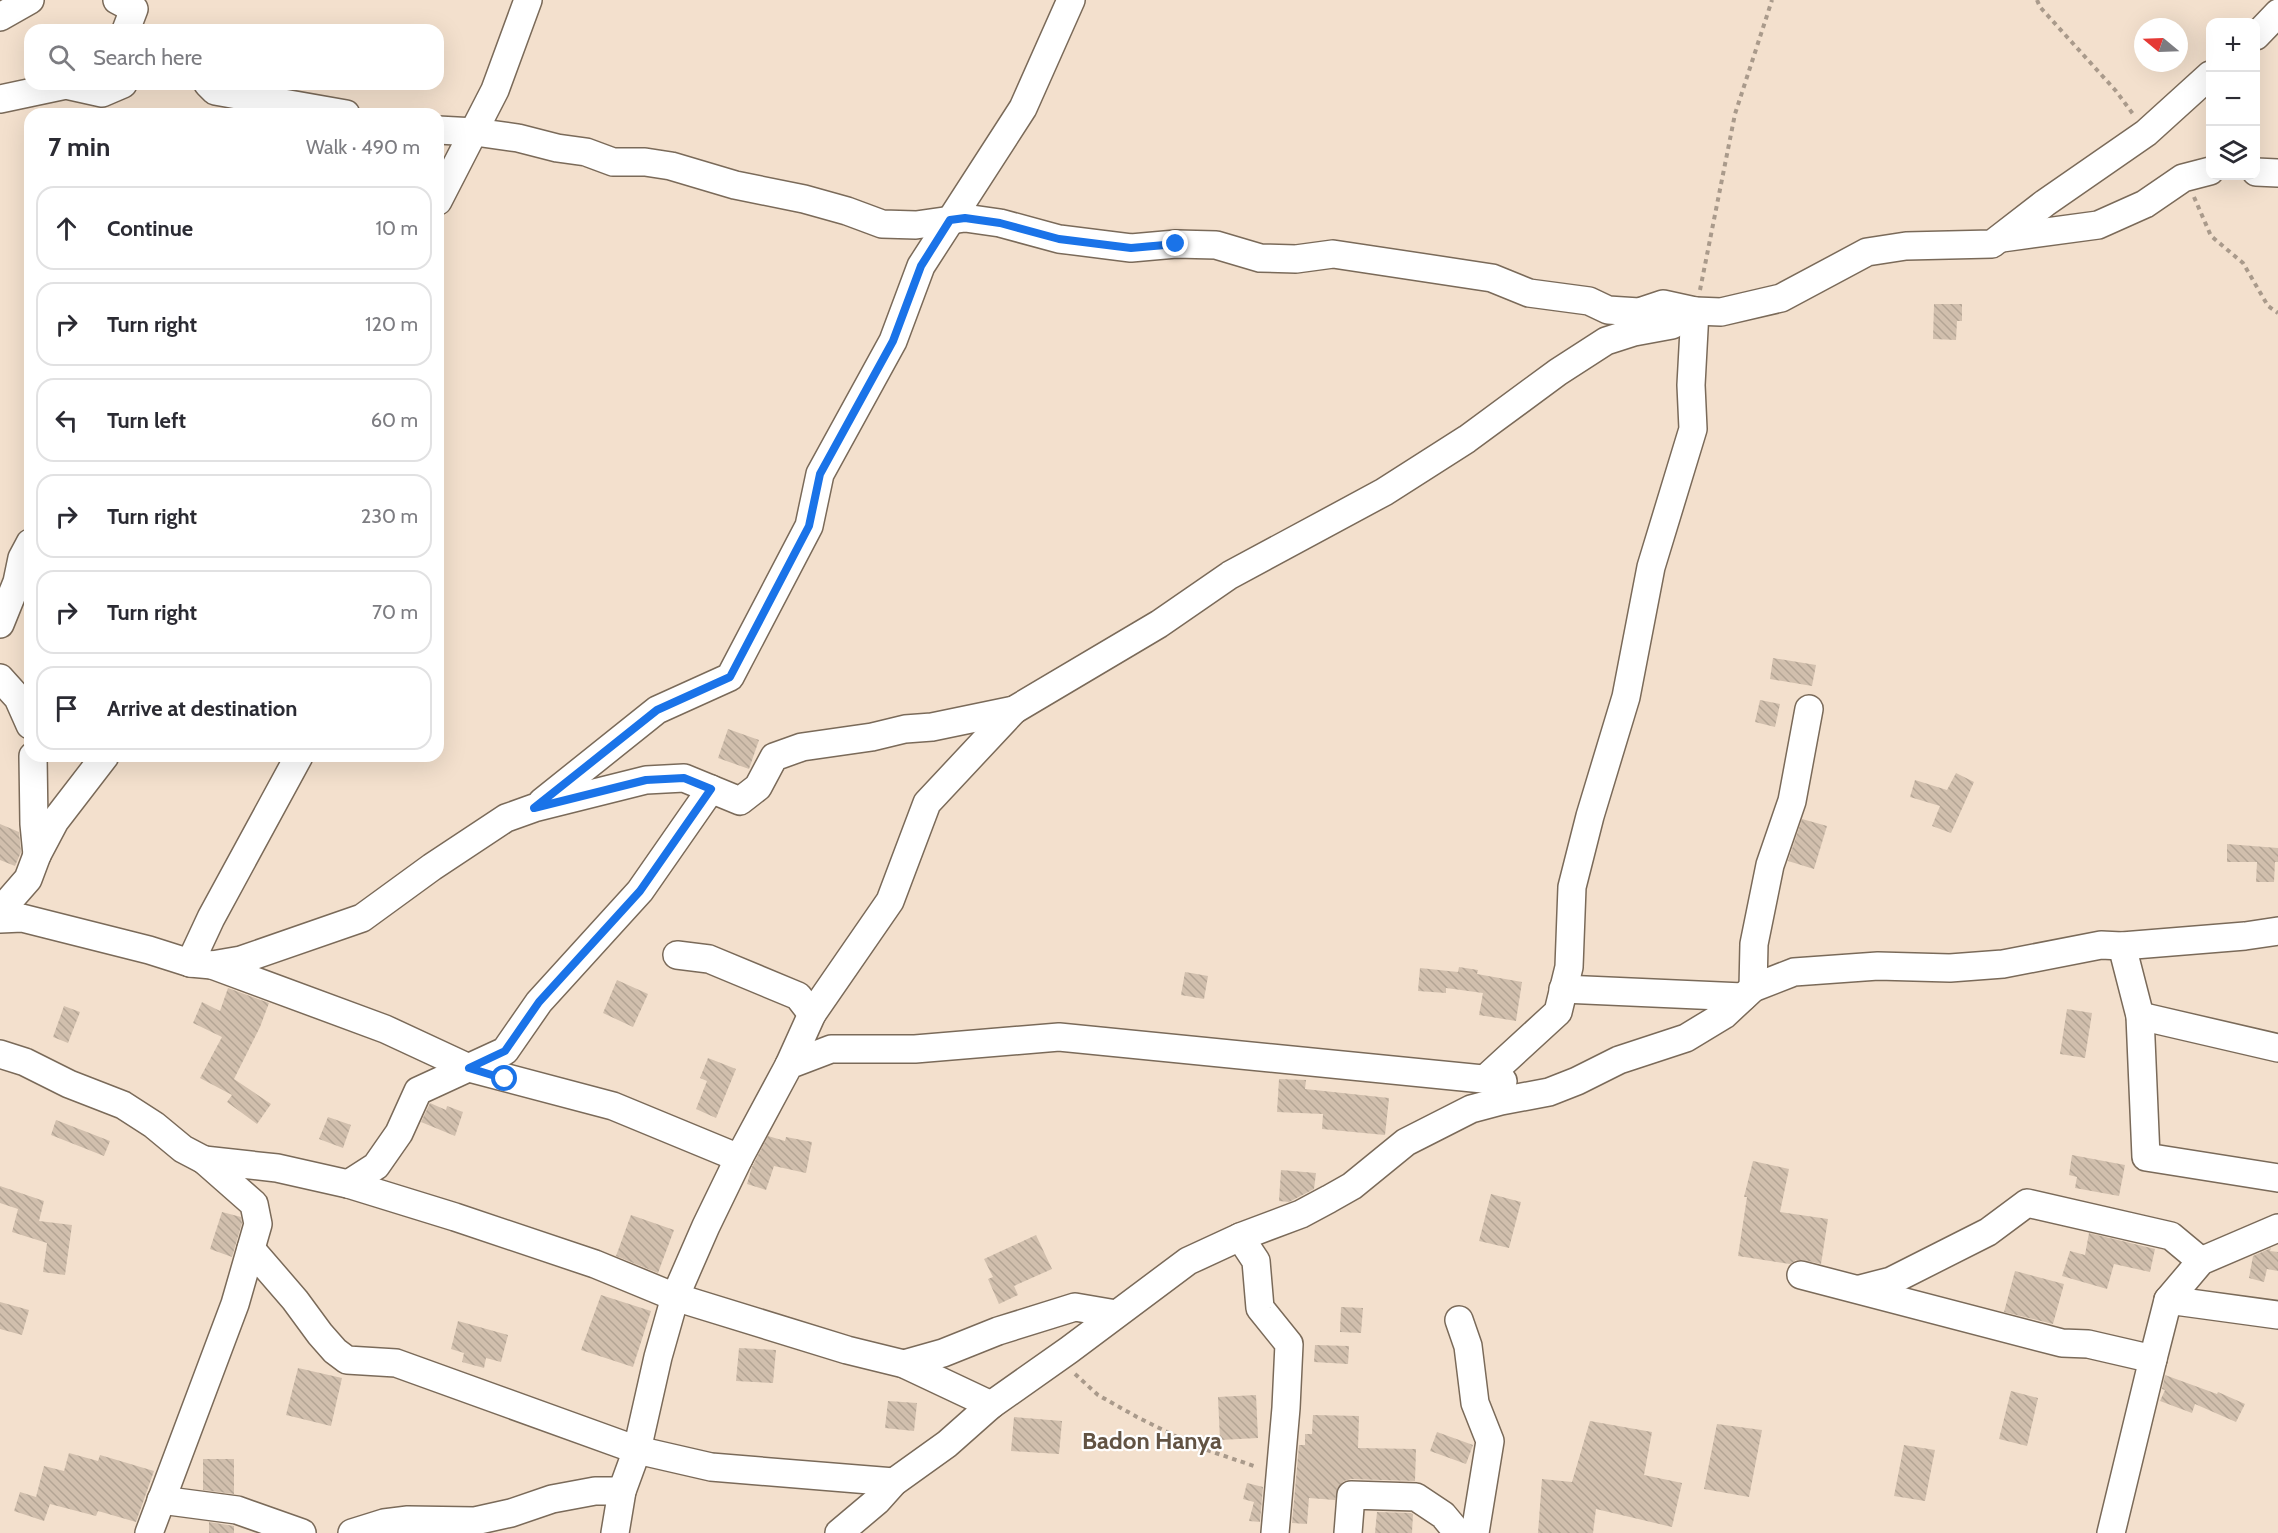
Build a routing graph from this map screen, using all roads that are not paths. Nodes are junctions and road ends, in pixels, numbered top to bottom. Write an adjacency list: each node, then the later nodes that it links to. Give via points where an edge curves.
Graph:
1 (30, 0): 6 (street)
2 (117, 0): 7 (street, via 134,9)
3 (528, 0): 17 (street)
4 (1071, 1): 22 (street, via 1023,108)
5 (2278, 13): 8 (street)
6 (0, 17)
7 (128, 24)
8 (2260, 32)
9 (2206, 79): 23 (street, via 2146,133)
10 (42, 90): 14 (street)
11 (88, 90): 13 (street)
12 (214, 90): 15 (street)
13 (106, 94)
14 (0, 99)
15 (311, 108)
16 (444, 130): 17 (street)
17 (475, 132): 21 (street); 22 (street, via 586,152 613,162 671,166 735,185 804,199 882,224)
18 (2206, 172): 23 (street, via 2183,178 2145,204 2098,225)
19 (2260, 172): 20 (street)
20 (2278, 173)
21 (444, 190)
22 (950, 220): 24 (street, via 1000,223 1059,239 1131,248 1216,245 1260,258 1334,254 1492,278 1529,293 1589,301 1608,310 1639,312 1663,304); 35 (street, via 921,266 893,341 820,474 809,526 730,677 657,710)
23 (2001, 238): 24 (street, via 1992,244 1906,246 1867,252 1781,298 1721,312)
24 (1695, 311): 29 (street, via 1672,325 1606,341 1384,492 1230,575 1160,624); 42 (street, via 1693,429 1652,567 1626,696 1572,887 1569,967)
25 (24, 554): 26 (street)
26 (0, 624)
27 (0, 678): 30 (street)
28 (1809, 709): 43 (street, via 1792,801 1770,865)
29 (1014, 710): 34 (street, via 783,753 774,757 758,787 740,801); 44 (street, via 927,803 890,902)
30 (24, 712)
31 (33, 762): 36 (street)
32 (100, 762): 36 (street, via 55,821)
33 (296, 762): 41 (street, via 211,918)
34 (711, 789): 35 (street, via 684,778 646,780); 49 (street, via 640,891 539,1002 505,1051)
35 (534, 808): 41 (street, via 506,818 362,918 241,960)
36 (37, 855): 37 (street, via 28,879)
37 (2, 909): 41 (street, via 22,918)
38 (2278, 931): 39 (street)
39 (2122, 946): 43 (street, via 2083,947 1993,965 1878,966 1794,972); 45 (street)
40 (677, 955): 44 (street, via 709,959 798,996)
41 (201, 964): 49 (street, via 385,1029)
42 (1563, 989): 43 (street); 50 (street, via 1558,1012)
43 (1748, 992): 51 (street, via 1724,1015 1686,1038 1619,1060)
44 (812, 1014): 48 (street)
45 (2140, 1016): 46 (street); 54 (street, via 2146,1157)
46 (2278, 1048)
47 (0, 1054): 53 (street, via 123,1105)
48 (789, 1065): 50 (street, via 831,1048 915,1048 1059,1036); 52 (street)
49 (469, 1068): 52 (street, via 613,1106); 55 (street, via 418,1091 399,1133 376,1166)
50 (1485, 1079): 51 (street)
51 (1561, 1088): 57 (street, via 1471,1109 1406,1142 1352,1186 1329,1199)
52 (739, 1158): 62 (street)
53 (204, 1160): 55 (street, via 277,1168); 58 (street, via 254,1204 258,1224)
54 (2278, 1178)
55 (348, 1184): 62 (street, via 595,1264)
56 (2278, 1228): 59 (street)
57 (1240, 1237): 64 (street, via 1188,1261); 79 (street, via 1256,1261 1260,1308 1289,1344)
58 (251, 1249): 70 (street, via 320,1334 347,1360 396,1363); 73 (street, via 235,1304)
59 (2201, 1261): 61 (street, via 2171,1236 2027,1203 1988,1232 1892,1281); 63 (street)
60 (1801, 1275): 61 (street)
61 (1859, 1289): 67 (street, via 2062,1342)
62 (675, 1297): 68 (street); 70 (street)
63 (2168, 1300): 65 (street); 67 (street)
64 (1116, 1314): 68 (street, via 1075,1307); 69 (street)
65 (2278, 1315)
66 (1460, 1320): 82 (street, via 1468,1347 1475,1403 1490,1441)
67 (2152, 1359): 83 (street)
68 (904, 1364): 69 (street)
69 (991, 1405): 71 (street, via 947,1444)
70 (637, 1450): 71 (street, via 711,1467); 72 (street)
71 (894, 1482): 78 (street)
72 (622, 1491): 76 (street, via 595,1491 552,1499 475,1521 408,1520); 77 (street)
73 (161, 1500): 74 (street); 75 (street, via 237,1510)
74 (148, 1533)
75 (302, 1533)
76 (352, 1533)
77 (615, 1533)
78 (839, 1533)
79 (1275, 1533)
80 (1348, 1533): 81 (street, via 1351,1495 1416,1497 1443,1515)
81 (1458, 1533)
82 (1475, 1533)
83 (2111, 1533)

